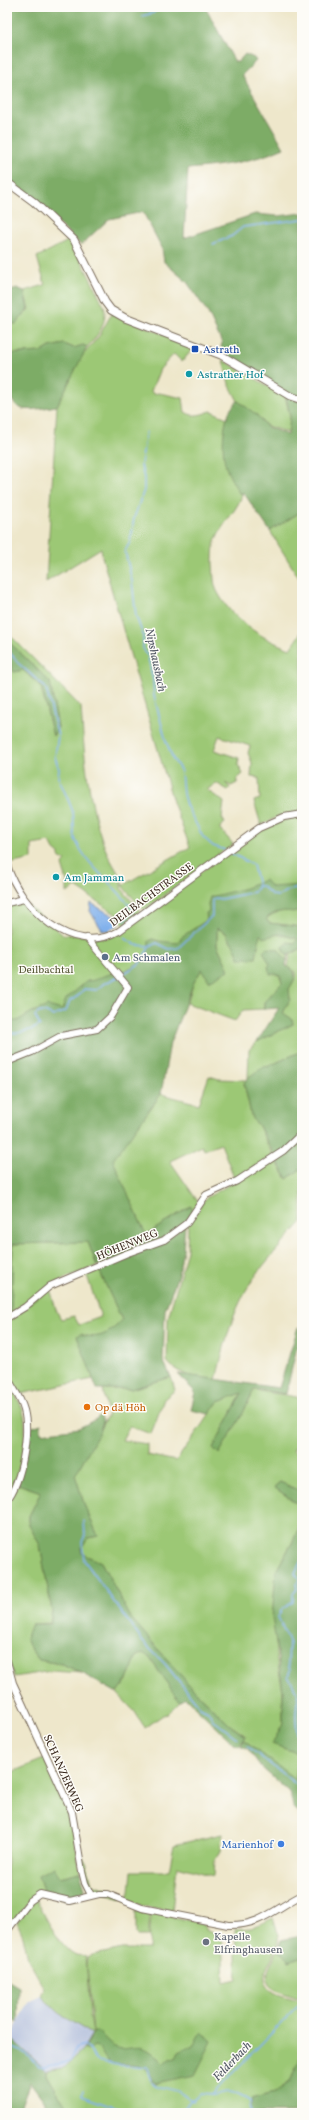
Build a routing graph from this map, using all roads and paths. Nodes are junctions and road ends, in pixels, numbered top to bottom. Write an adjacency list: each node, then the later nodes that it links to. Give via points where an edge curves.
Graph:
1 (7, 182): 2 (main road, via 29,198 74,240 111,310 125,318 221,355 290,396)
2 (302, 400)
3 (302, 814): 7 (street, DEILBACHSTRASSE, via 284,817 259,828 115,934 99,939)
4 (7, 866): 5 (street, DEILBACHSTRASSE, via 17,890)
5 (24, 899): 6 (street); 7 (street, DEILBACHSTRASSE, via 52,926 70,935)
6 (7, 903)
7 (87, 938): 8 (street, via 128,987 111,1016 97,1029 61,1036)
8 (7, 1062)
9 (302, 1133): 10 (street, HÖHENWEG, via 283,1151 237,1181 206,1195 187,1223 164,1240 55,1284)
10 (7, 1318)
11 (7, 1377): 12 (street, via 24,1409 27,1431 16,1484)
12 (7, 1500)
13 (7, 1661): 15 (street, SCHANZERWEG, via 13,1683 72,1812 82,1871)
14 (302, 1895): 15 (street, via 262,1919 238,1925 142,1908 107,1894)
15 (91, 1896): 16 (street, via 70,1901 38,1894)
16 (7, 1931)

